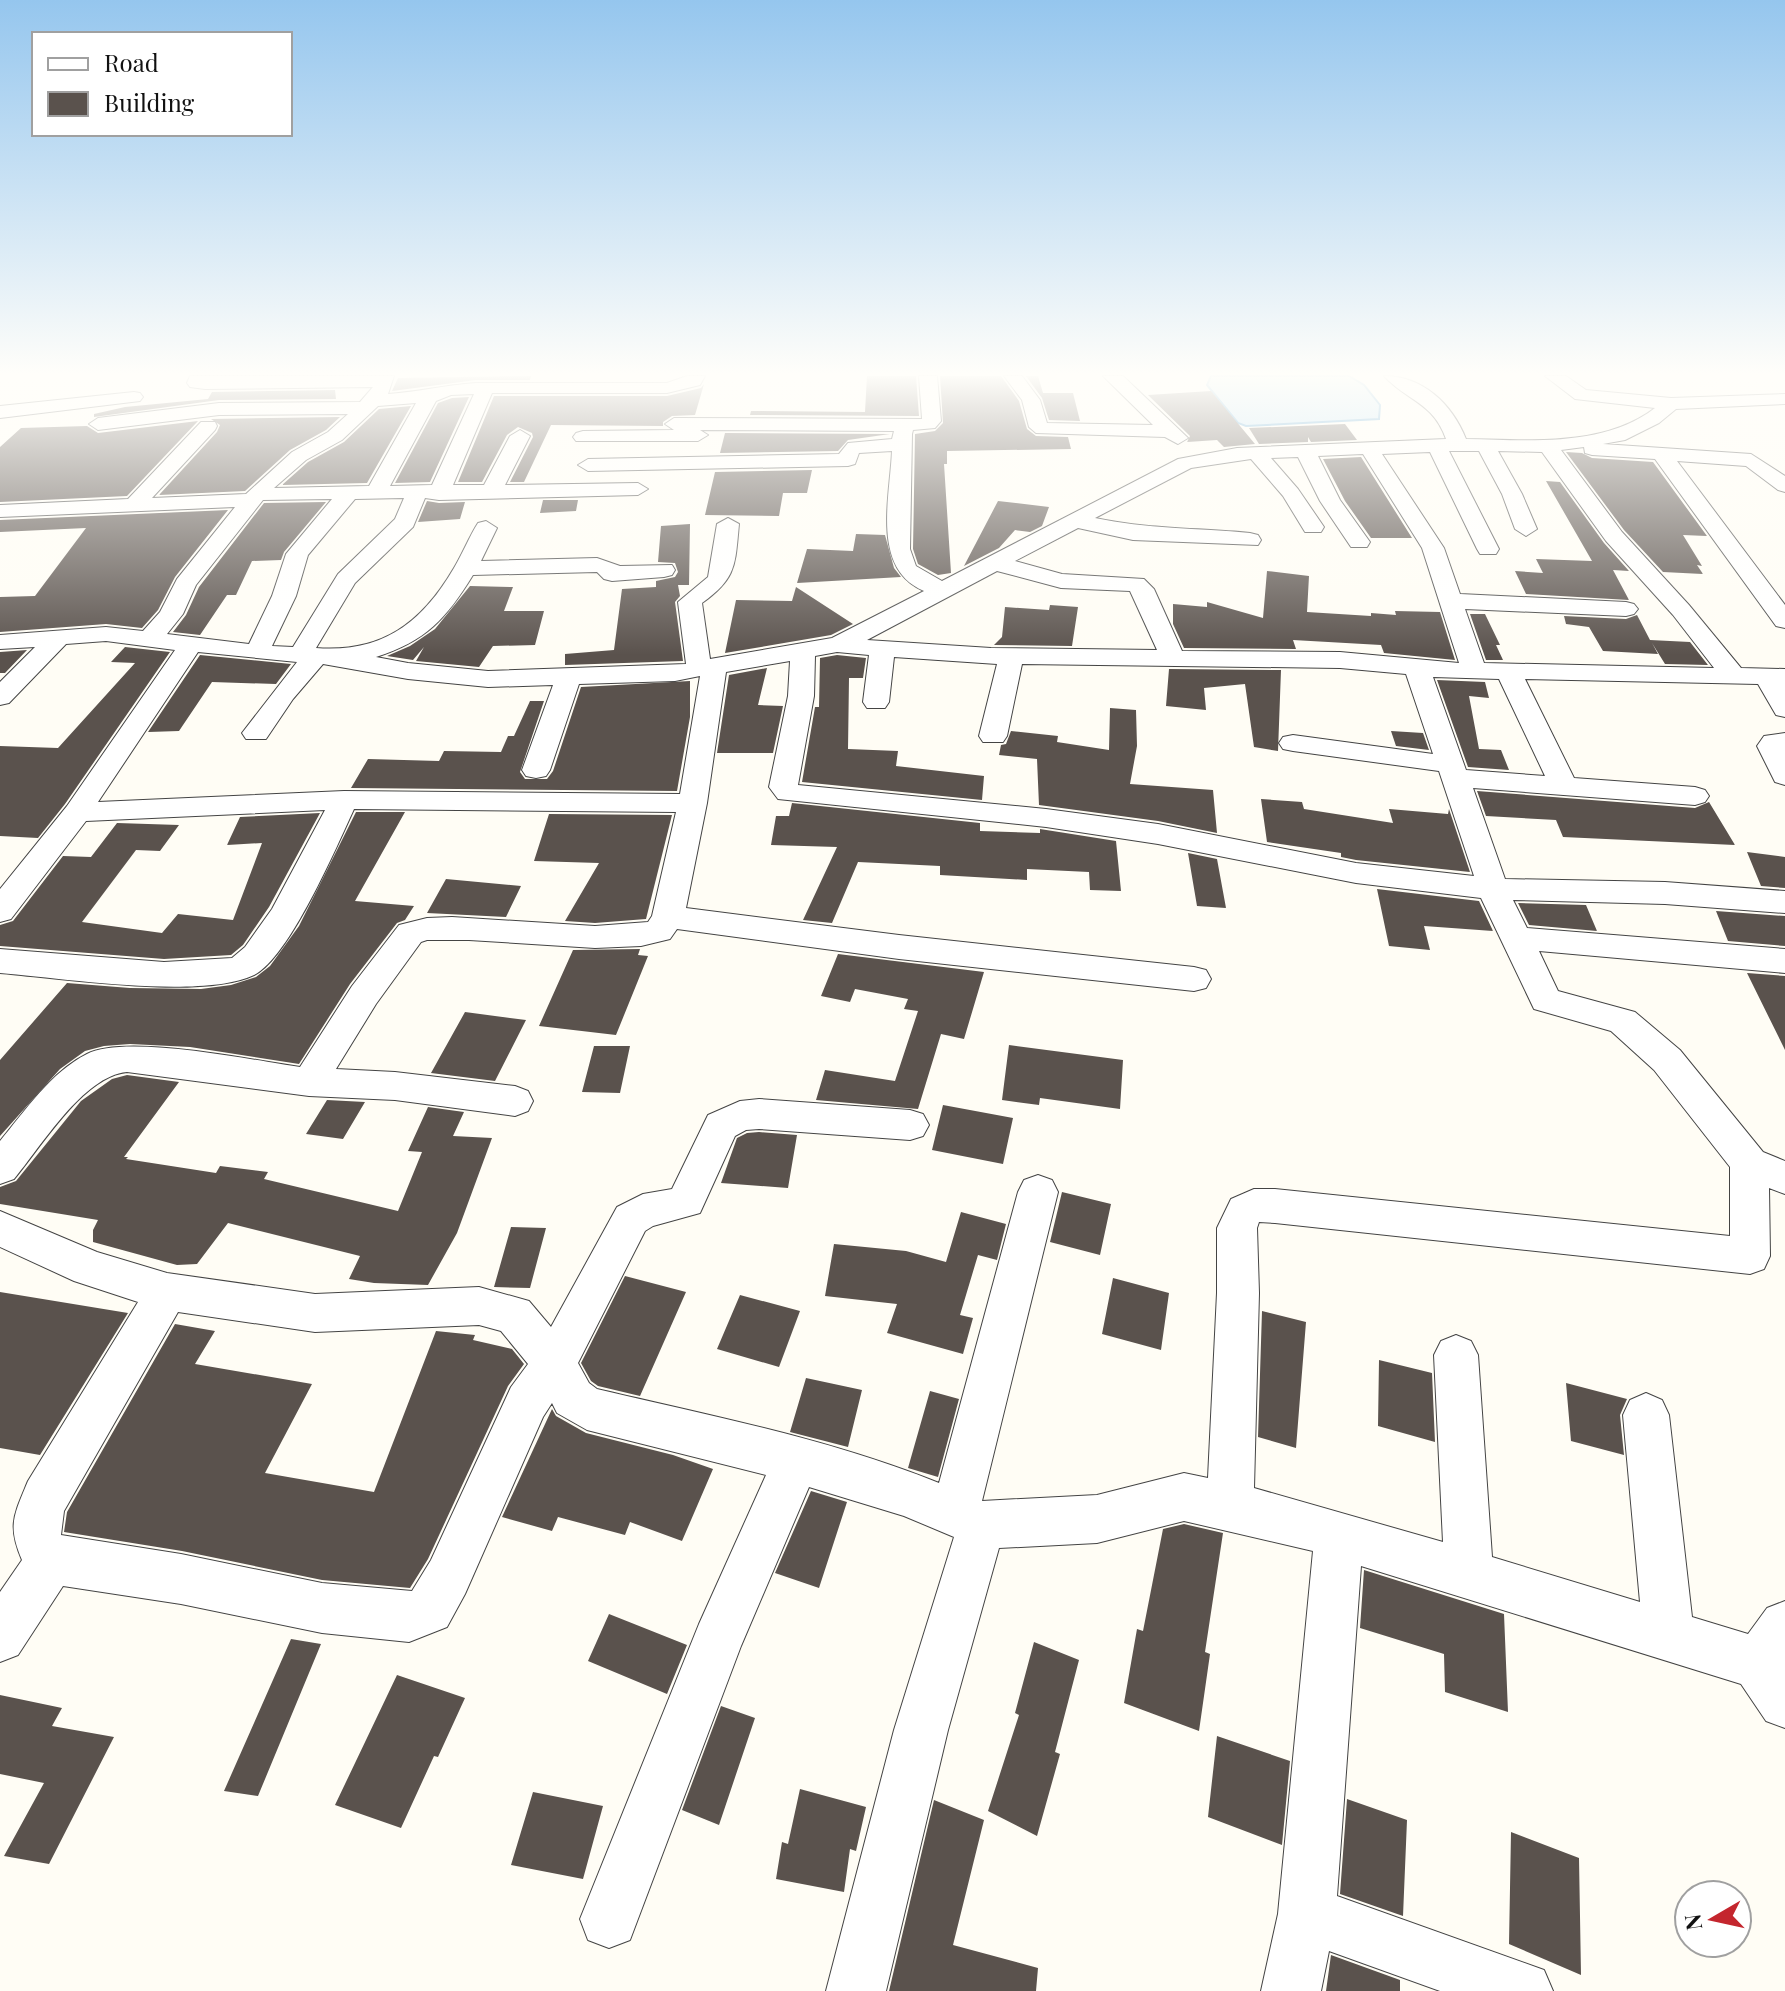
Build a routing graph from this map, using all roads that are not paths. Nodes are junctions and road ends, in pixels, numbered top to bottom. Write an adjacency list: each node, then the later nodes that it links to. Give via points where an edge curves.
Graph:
1 (168, 469): 26 (street)
2 (285, 469): 25 (street)
3 (389, 469): 23 (street)
4 (441, 469): 24 (street)
5 (503, 469): 21 (street)
6 (680, 469): 18 (street)
7 (721, 469): 18 (street)
8 (902, 469): 39 (street, via 901,562 907,573)
9 (1174, 469): 28 (street)
10 (1270, 469): 30 (street)
11 (1314, 469): 34 (street)
12 (1382, 469): 40 (street, via 1433,548)
13 (1457, 469): 35 (street)
14 (1498, 469): 32 (street)
15 (1570, 469): 60 (street, via 1614,536)
16 (1672, 469): 42 (street)
17 (1763, 469): 19 (street)
18 (706, 470)
19 (1784, 485)
20 (638, 489): 21 (street)
21 (491, 492): 24 (street)
22 (348, 494): 23 (street); 25 (street); 49 (street, via 297,554)
23 (375, 494): 24 (street)
24 (427, 494): 51 (street, via 346,579)
25 (254, 497): 26 (street); 44 (street)
26 (134, 505): 27 (street)
27 (0, 511)
28 (1077, 521): 33 (street, via 1133,533); 36 (street)
29 (728, 524): 55 (street, via 721,576 690,602)
30 (1313, 527)
31 (486, 528): 37 (street)
32 (1526, 529)
33 (1250, 540)
34 (1359, 542)
35 (1488, 549)
36 (995, 563): 39 (street); 54 (street, via 1061,581 1136,584)
37 (467, 568): 38 (street, via 597,565 610,568 612,574); 53 (street, via 419,630)
38 (664, 570)
39 (941, 589): 47 (street)
40 (1449, 601): 41 (street); 57 (street)
41 (1626, 609)
42 (1785, 621)
43 (58, 638): 44 (street, via 106,634); 45 (street); 62 (street)
44 (149, 639): 46 (street)
45 (0, 642)
46 (191, 644): 49 (street); 76 (street)
47 (837, 645): 48 (street); 50 (street)
48 (882, 649): 52 (street); 63 (street)
49 (257, 652): 51 (street)
50 (803, 652): 55 (street); 77 (street, via 800,707 783,787 788,793 1046,818 1356,873)
51 (308, 656): 53 (street); 65 (street)
52 (1011, 656): 54 (street); 66 (street)
53 (346, 658): 59 (street, via 488,679)
54 (1173, 658): 56 (street, via 1340,660)
55 (706, 668): 59 (street); 75 (street)
56 (1417, 668): 57 (street); 70 (street)
57 (1474, 670): 58 (street)
58 (1508, 671): 60 (street); 72 (street)
59 (569, 675): 69 (street)
60 (1734, 677): 61 (street)
61 (1776, 677): 64 (street)
62 (0, 697)
63 (876, 702)
64 (1785, 709)
65 (256, 733)
66 (993, 736)
67 (1785, 741): 71 (street, via 1771,746)
68 (1293, 743): 70 (street)
69 (536, 770)
70 (1451, 771): 72 (street); 77 (street)
71 (1785, 776)
72 (1564, 786): 73 (street)
73 (1695, 796)
74 (344, 800): 75 (street); 76 (street); 82 (street, via 316,860 263,949 244,966 223,974 180,974)
75 (693, 803): 80 (street)
76 (77, 812): 79 (street)
77 (1494, 889): 78 (street); 81 (street)
78 (1785, 902)
79 (0, 911)
80 (668, 917): 84 (street); 85 (street, via 659,931 637,936 441,927 410,933)
81 (1516, 938): 83 (street); 88 (street, via 1546,1000 1623,1021 1667,1060)
82 (0, 961)
83 (1785, 961)
84 (1194, 979)
85 (309, 1082): 86 (street); 89 (street, via 127,1058 103,1062 72,1085)
86 (515, 1101)
87 (910, 1125): 95 (street, via 759,1114 729,1119 686,1201 639,1211 631,1219)
88 (1749, 1163): 90 (street); 98 (street, via 1750,1256 1255,1204 1245,1210 1236,1234)
89 (0, 1168)
90 (1785, 1178)
91 (1038, 1192): 99 (street)
92 (0, 1228): 93 (street, via 89,1268)
93 (167, 1292): 95 (street, via 315,1313 479,1306 514,1315); 101 (street, via 45,1498 33,1526 39,1548)
94 (1456, 1355): 102 (street)
95 (555, 1363): 97 (street, via 573,1398 587,1408); 101 (street, via 527,1402 448,1577 429,1609 409,1617 322,1608)
96 (1646, 1415): 103 (street)
97 (797, 1460): 99 (street, via 905,1493); 107 (street, via 717,1642)
98 (1230, 1507): 99 (street, via 1184,1497 1097,1519); 100 (street)
99 (968, 1519): 108 (street)
100 (1339, 1536): 102 (street); 106 (street)
101 (51, 1560): 104 (street)
102 (1469, 1575): 103 (street)
103 (1669, 1636): 105 (street)
104 (0, 1637)
105 (1776, 1664)
106 (1307, 1914): 109 (street); 110 (street)
107 (609, 1919)
108 (856, 1991)
109 (1291, 1991)
110 (1523, 1991)

